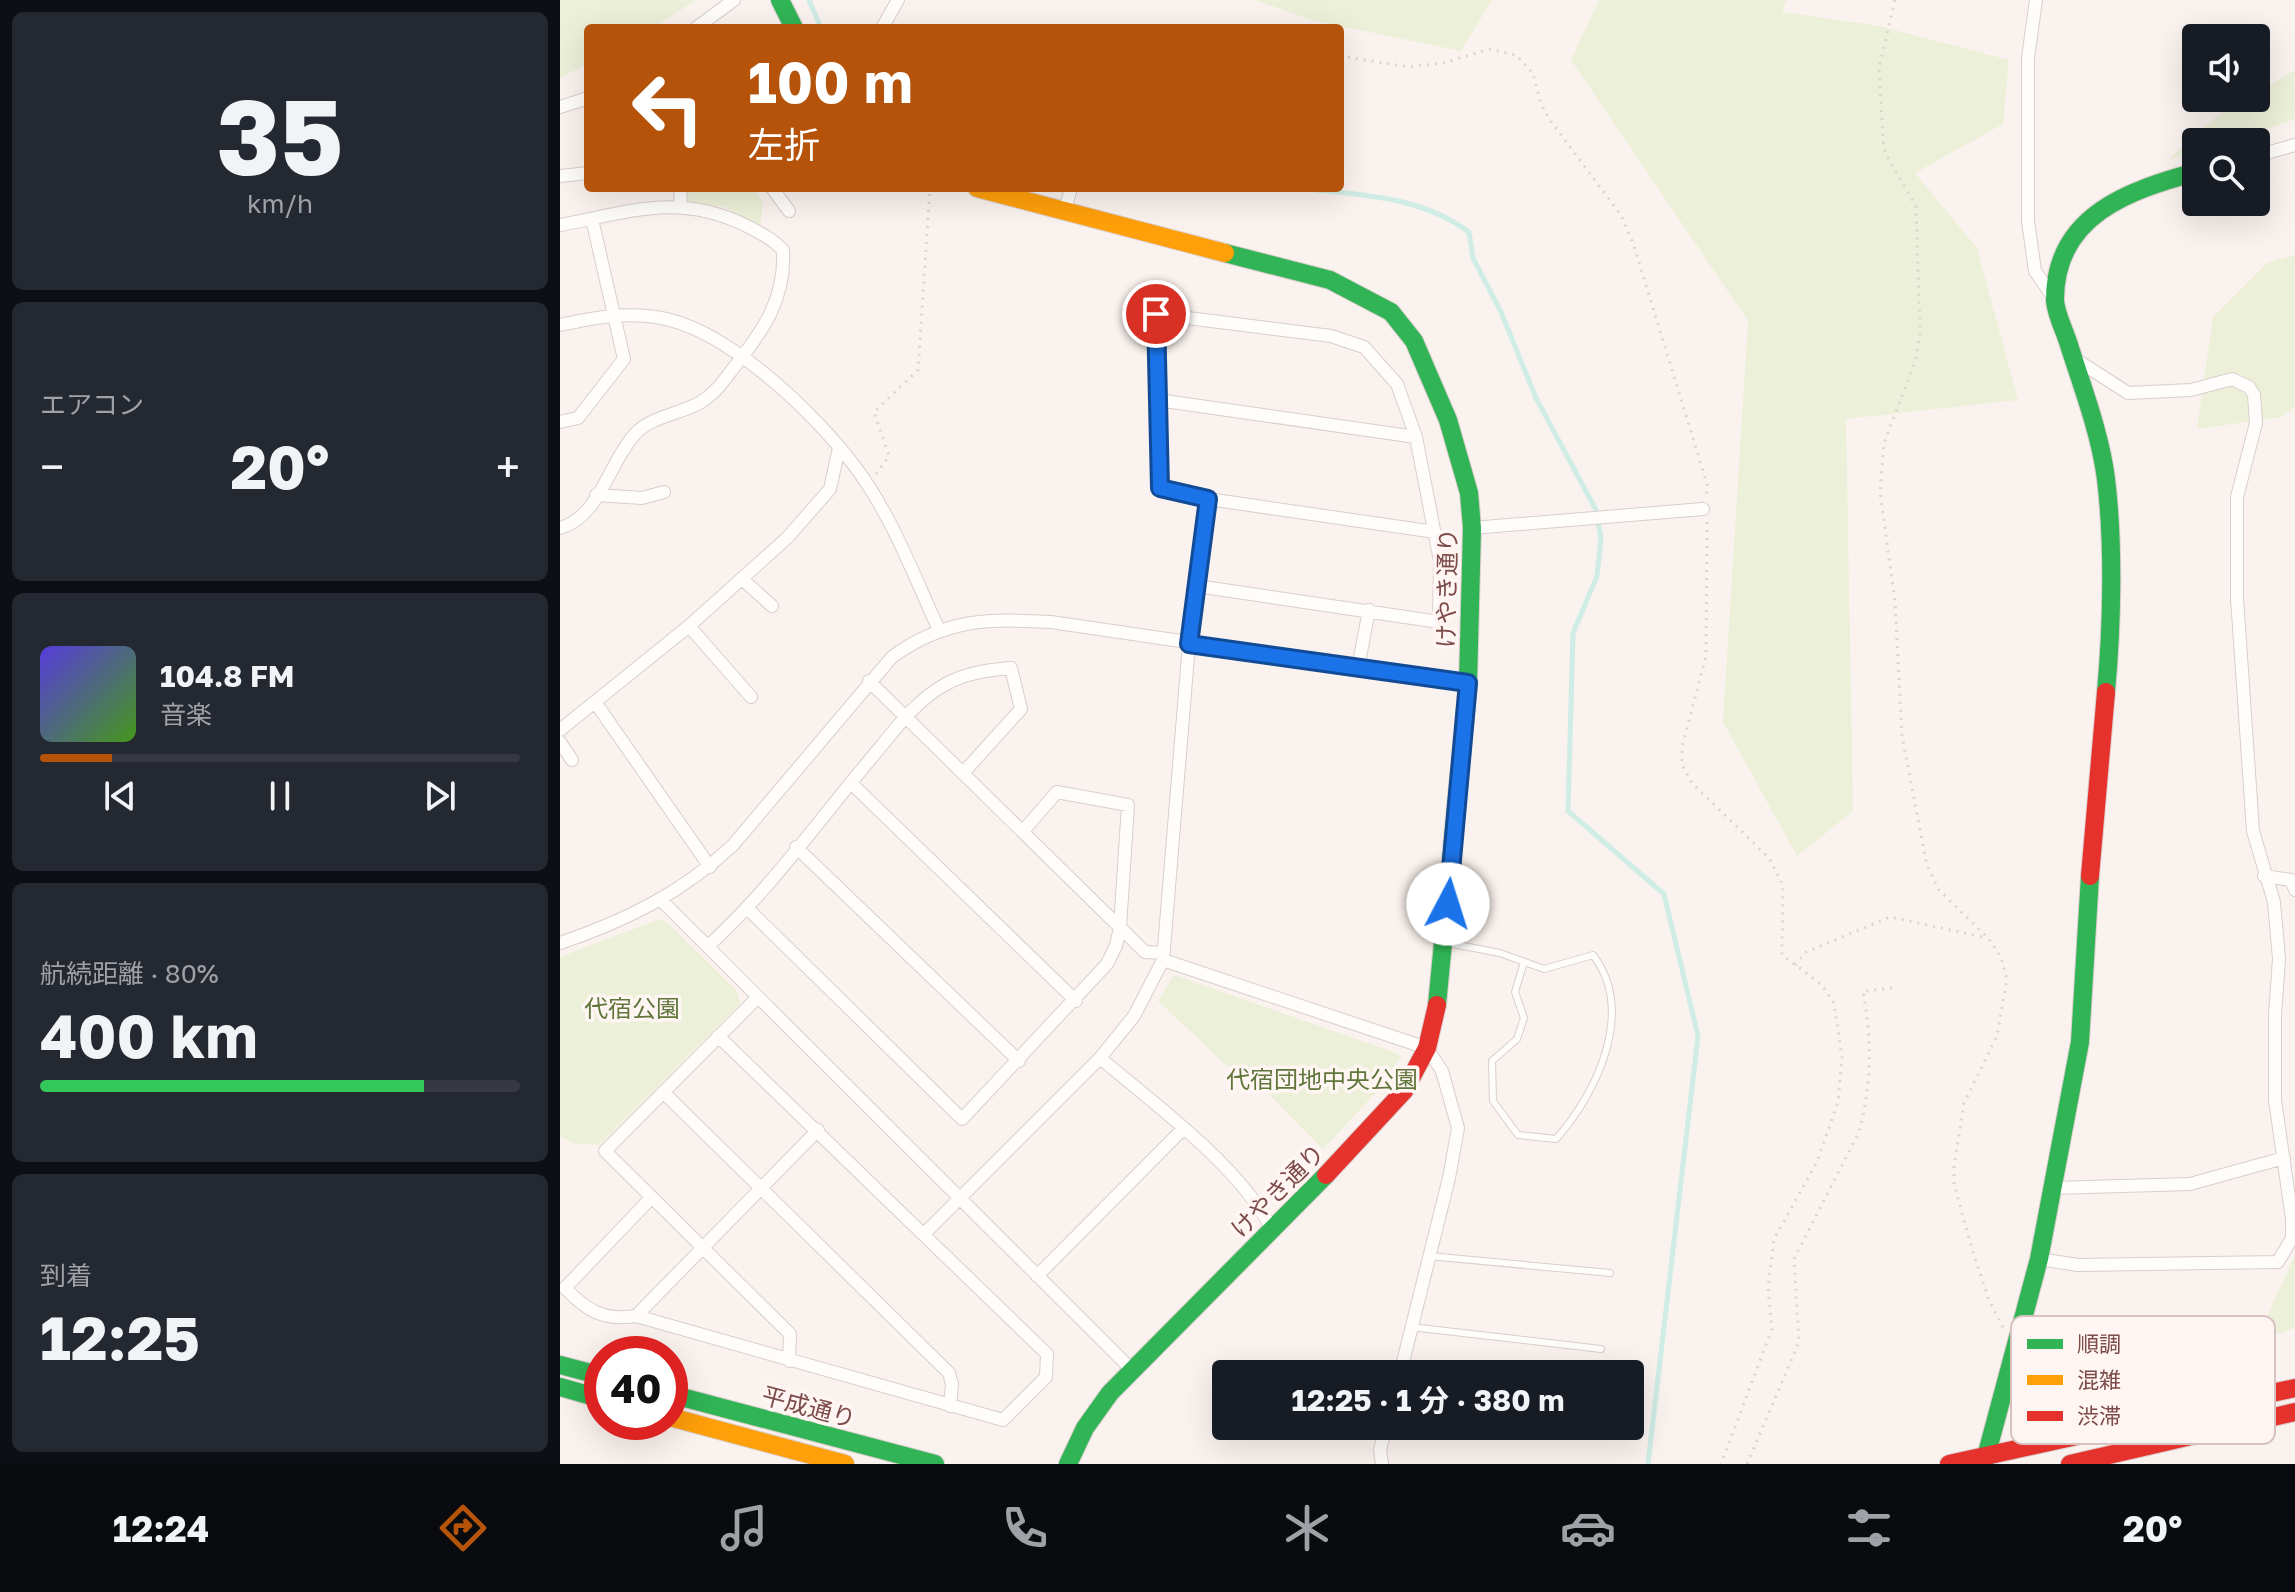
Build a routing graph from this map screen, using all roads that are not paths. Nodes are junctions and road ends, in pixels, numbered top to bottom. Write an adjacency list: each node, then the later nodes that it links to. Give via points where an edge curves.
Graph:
1 (734, 0): 5 (street)
2 (780, 0): 6 (street)
3 (898, 0): 7 (street)
4 (2036, 0): 24 (street, via 2028,58 2028,221 2035,271)
5 (701, 24)
6 (792, 24)
7 (884, 24)
8 (584, 99): 9 (street)
9 (560, 107)
10 (2295, 145): 11 (street)
11 (2270, 152)
12 (584, 173): 13 (street)
13 (560, 176)
14 (2182, 176): 24 (street, via 2108,200 2069,245)
15 (680, 192): 19 (street)
16 (775, 192): 21 (street)
17 (993, 192): 20 (street, けやき通り)
18 (1070, 192): 20 (street)
19 (681, 205): 22 (street); 27 (street, via 727,217 783,250 776,304)
20 (1065, 210): 38 (street, けやき通り, via 1330,280 1391,312 1414,341 1448,420 1469,493)
21 (789, 211)
22 (592, 219): 23 (street); 25 (street)
23 (560, 225)
24 (2055, 300): 28 (street)
25 (612, 314): 26 (street); 27 (street, via 686,325); 30 (street, via 624,359 578,418)
26 (560, 325)
27 (744, 355): 32 (street); 34 (street, via 710,397 643,427)
28 (2072, 357): 61 (street, via 2128,393 2191,390 2232,379 2254,395 2256,423 2234,531 2245,742 2253,831); 81 (street, via 2106,481 2111,638 2084,938 2082,1029)
29 (1158, 400): 31 (street); 31 (street, via 1156,314 1331,336 1364,347 1397,384); 35 (street, via 1160,488)
30 (560, 422)
31 (1416, 437): 39 (street)
32 (839, 448): 40 (street, via 830,489); 45 (street, via 868,486 900,544)
33 (664, 492): 34 (street, via 642,498)
34 (596, 495): 37 (street, via 581,518)
35 (1208, 499): 39 (street); 41 (street)
36 (1703, 509): 38 (street)
37 (560, 528)
38 (1472, 528): 49 (street, けやき通り)
39 (1435, 532): 43 (street, via 1439,622)
40 (742, 579): 42 (street); 44 (street)
41 (1197, 586): 43 (street); 46 (street)
42 (772, 606)
43 (1369, 610): 47 (street)
44 (689, 626): 50 (street); 51 (street)
45 (939, 630): 46 (street, via 1018,620); 48 (street, via 917,638)
46 (1189, 644): 47 (street); 69 (street)
47 (1358, 668): 49 (street)
48 (869, 681): 52 (street); 60 (street)
49 (1468, 683): 67 (street, けやき通り)
50 (751, 697)
51 (595, 702): 53 (street); 60 (street)
52 (906, 717): 56 (street); 56 (street, via 944,685 970,674 1011,668 1021,709); 57 (street)
53 (560, 730)
54 (560, 742): 55 (street)
55 (572, 760)
56 (964, 772): 58 (street)
57 (851, 783): 59 (street); 72 (street)
58 (1024, 830): 65 (street); 65 (street, via 1057,792 1128,805)
59 (796, 847): 64 (street); 76 (street)
60 (710, 867): 63 (street)
61 (2264, 876): 62 (street, via 2291,880); 80 (street, via 2274,902 2279,959 2275,1100)
62 (2295, 890)
63 (661, 900): 66 (street, via 623,922); 68 (street)
64 (749, 910): 68 (street); 76 (street, via 962,1119)
65 (1120, 927): 69 (street, via 1145,952); 72 (street, via 1107,964)
66 (560, 943)
67 (1445, 943): 70 (lane); 74 (street, けやき通り)
68 (708, 946): 71 (street)
69 (1163, 956): 74 (street); 75 (street, via 1134,1016)
70 (1524, 962): 70 (lane, via 1544,969 1593,955 1607,973 1612,1037 1581,1110 1556,1139 1518,1135 1493,1101 1492,1061 1517,1039 1524,1018 1515,992)
71 (758, 997): 73 (street); 84 (street)
72 (1076, 1001): 76 (street)
73 (718, 1036): 77 (street); 79 (street)
74 (1427, 1048): 85 (street, けやき通り, via 1384,1116); 88 (street, via 1442,1071 1458,1128)
75 (1100, 1058): 78 (street); 84 (street)
76 (1019, 1061)
77 (663, 1092): 82 (street); 83 (street, via 605,1151)
78 (1183, 1129): 85 (street, via 1258,1202); 91 (street)
79 (818, 1130): 82 (street); 86 (street)
80 (2284, 1158): 81 (street, via 2190,1184); 89 (street, via 2292,1238 2278,1262 2078,1265)
81 (2053, 1188): 89 (street)
82 (762, 1190): 87 (street); 107 (street, via 949,1373)
83 (651, 1198): 87 (street); 92 (street, via 565,1288 598,1315)
84 (959, 1198): 86 (street); 91 (street)
85 (1272, 1229): 100 (street, けやき通り)
86 (924, 1234): 107 (street, via 1047,1354 1046,1377 1003,1420)
87 (701, 1250): 92 (street); 97 (street, via 790,1334)
88 (1429, 1256): 90 (lane); 94 (street)
89 (2039, 1259): 93 (street)
90 (1610, 1273)
91 (1037, 1276): 100 (street)
92 (636, 1316): 97 (street)
93 (2024, 1316)
94 (1411, 1327): 95 (lane); 96 (street)
95 (1601, 1349)
96 (1403, 1360)
97 (789, 1361): 107 (street)
98 (2011, 1362): 114 (street)
99 (560, 1365): 101 (street)
100 (1131, 1369): 117 (street, けやき通り, via 1085,1428)
101 (584, 1371)
102 (560, 1387): 105 (street)
103 (2295, 1388): 104 (street)
104 (2275, 1393)
105 (584, 1394)
106 (688, 1399): 116 (street, 平成通り)
107 (950, 1406)
108 (2295, 1412): 109 (street)
109 (2275, 1417)
110 (688, 1422): 115 (street, 平成通り)
111 (1382, 1440): 118 (street)
112 (2054, 1444): 114 (street)
113 (2157, 1444): 120 (street)
114 (1985, 1460): 119 (street)
115 (845, 1464)
116 (935, 1464)
117 (1068, 1464)
118 (1382, 1464)
119 (1949, 1464)
120 (2070, 1464)

